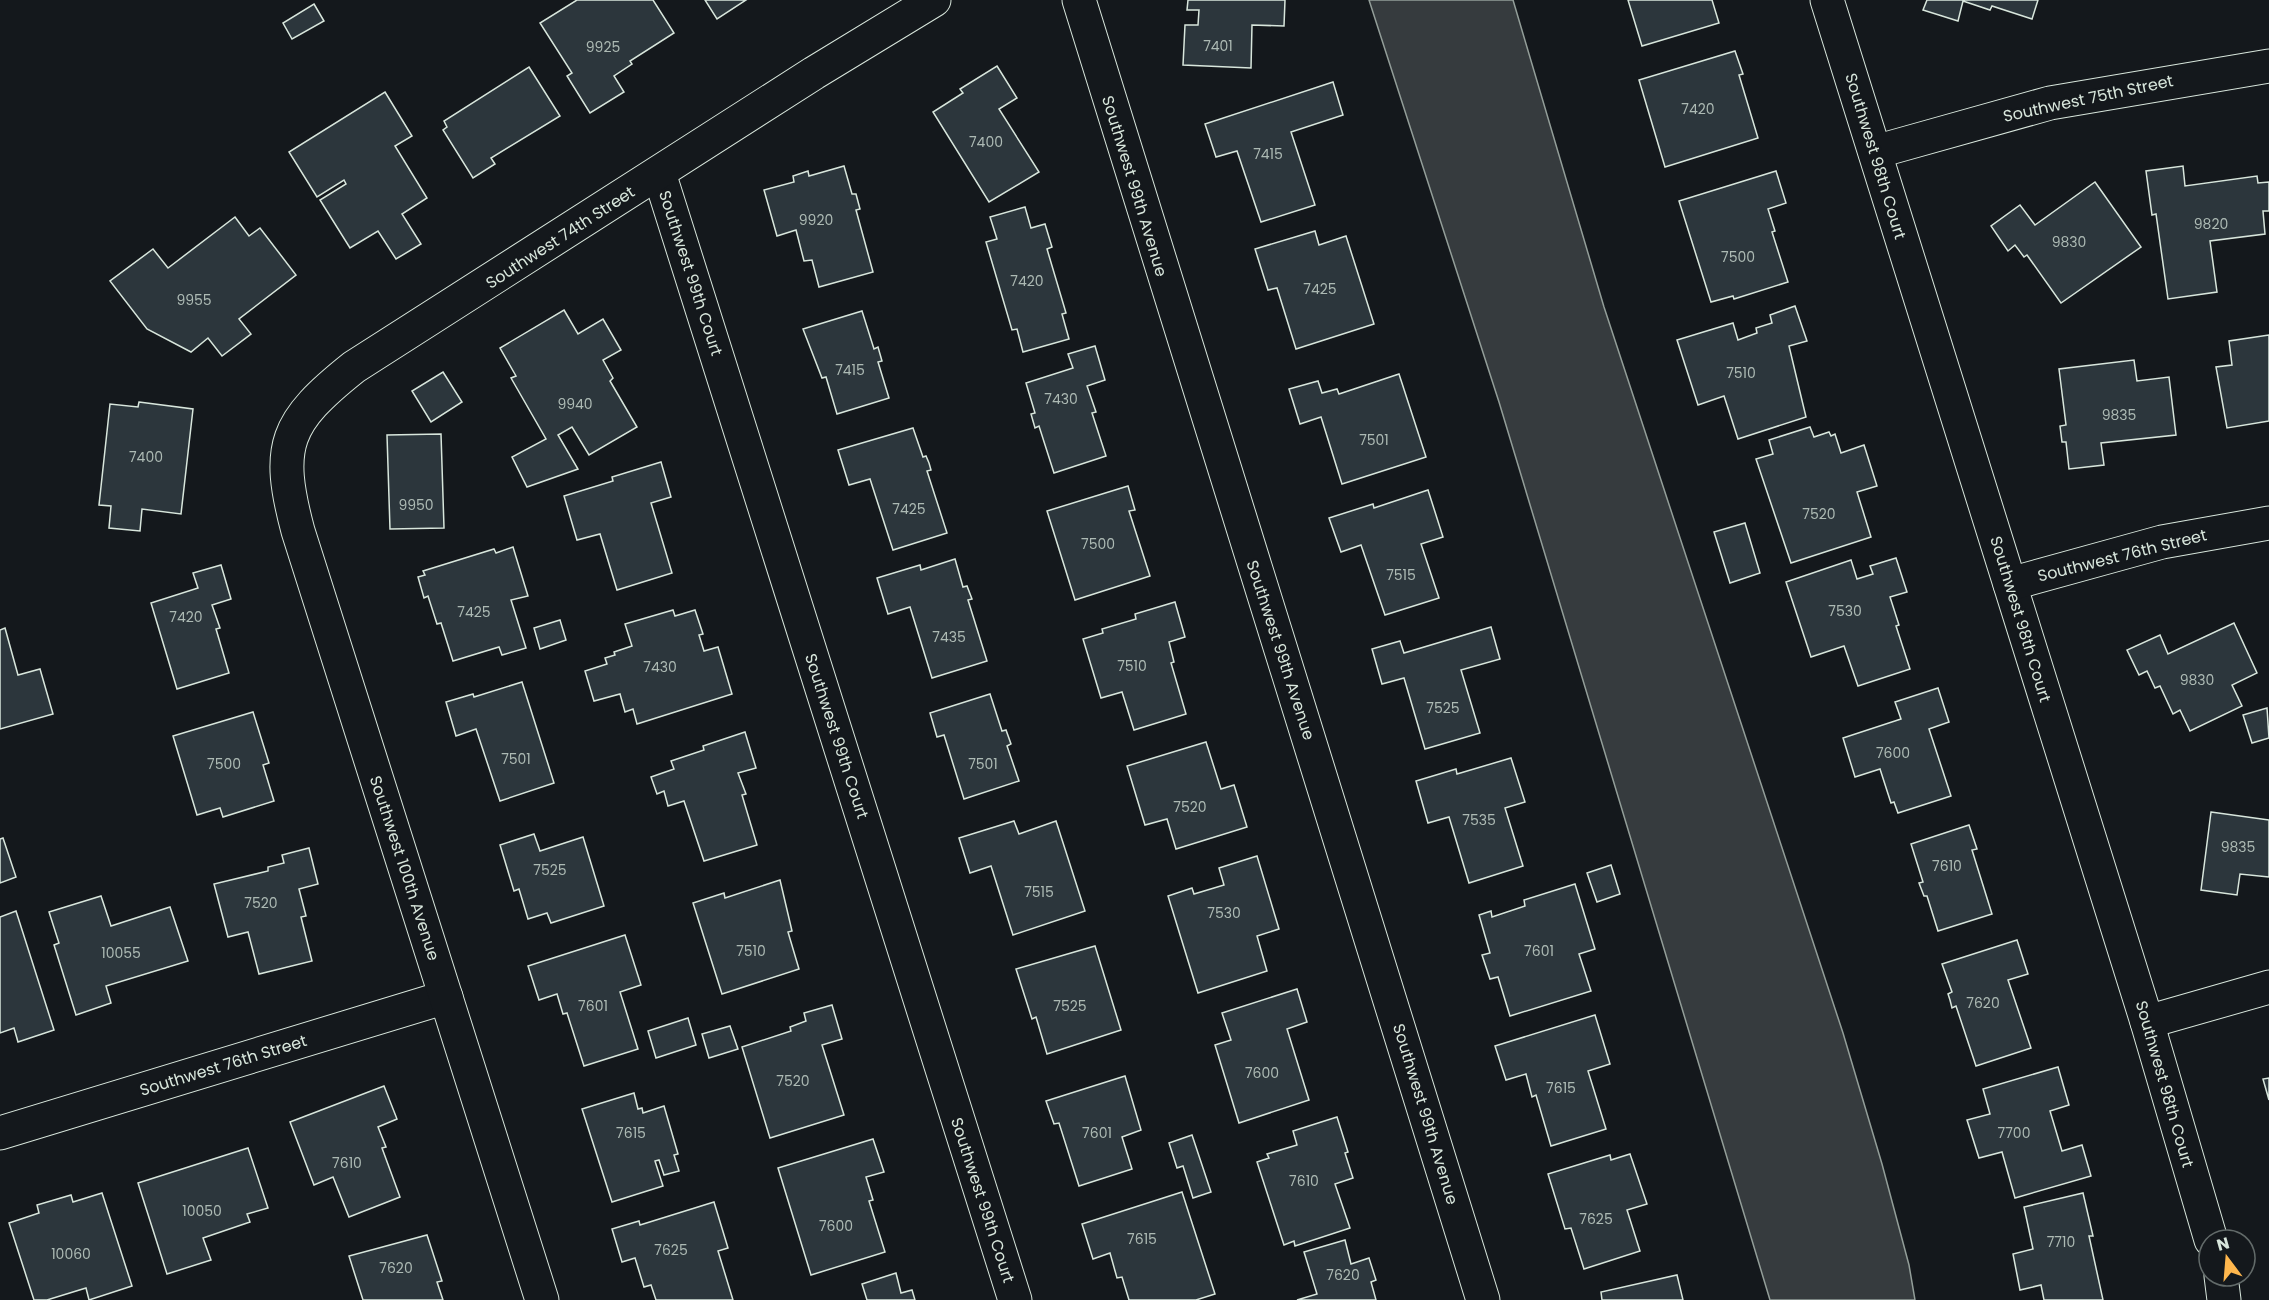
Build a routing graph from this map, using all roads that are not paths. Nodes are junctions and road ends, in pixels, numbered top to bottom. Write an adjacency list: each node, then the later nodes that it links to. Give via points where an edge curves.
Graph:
1 (934, 0): 6 (street, Southwest 74th Street)
2 (1079, 0): 17 (street, Southwest 99th Avenue)
3 (1827, 0): 5 (street, Southwest 98th Court)
4 (2269, 66): 5 (street, Southwest 75th Street, via 2050,103)
5 (1875, 152): 9 (street, Southwest 98th Court)
6 (659, 172): 7 (street, Southwest 74th Street, via 354,367 316,399); 16 (street, Southwest 99th Court)
7 (291, 433): 11 (street, Southwest 100th Avenue, via 286,470 295,521)
8 (2269, 523): 9 (street, Southwest 76th Street, via 2162,542)
9 (2010, 584): 12 (street, Southwest 98th Court)
10 (2269, 987): 12 (street)
11 (446, 997): 13 (street, Southwest 76th Street); 15 (street, Southwest 100th Avenue)
12 (2147, 1022): 14 (street, Southwest 98th Court)
13 (0, 1133)
14 (2207, 1228)
15 (542, 1300)
16 (1015, 1300)
17 (1483, 1300)

